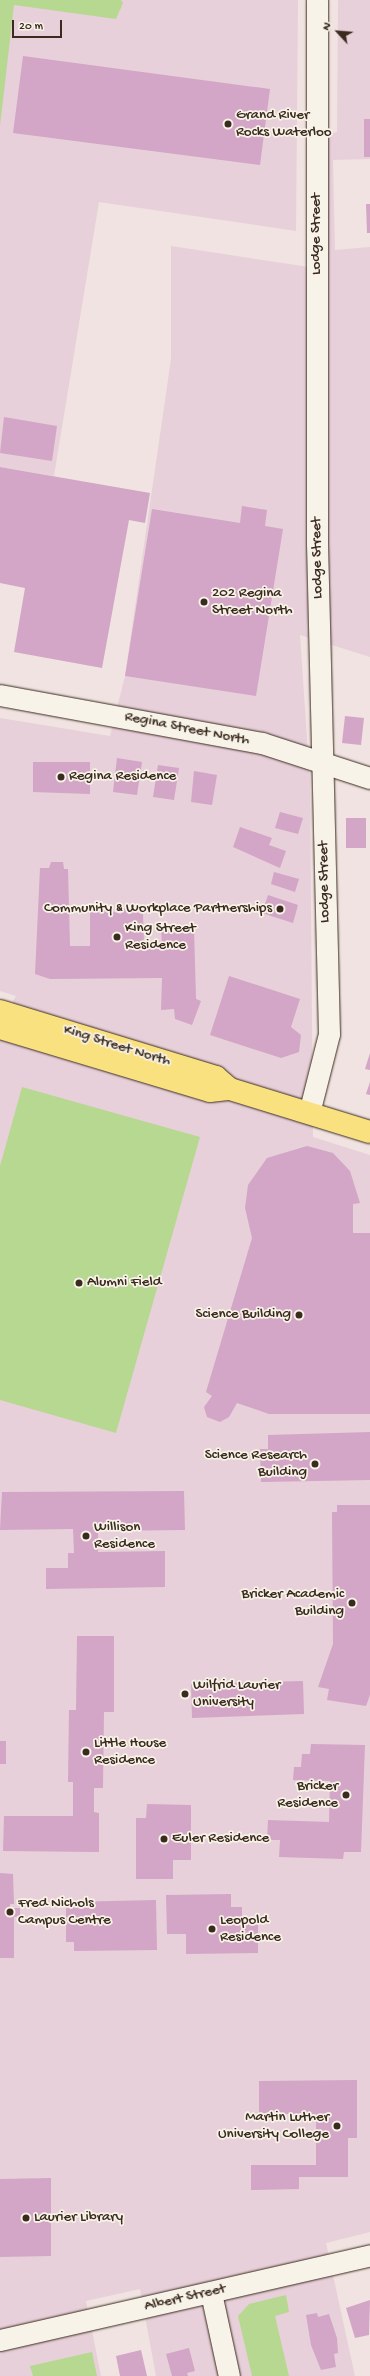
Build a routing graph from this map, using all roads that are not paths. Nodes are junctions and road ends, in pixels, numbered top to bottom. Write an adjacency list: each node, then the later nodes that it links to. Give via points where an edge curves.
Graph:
1 (317, 0): 3 (street, Lodge Street)
2 (0, 695): 3 (street, Regina Street North, via 262,743)
3 (320, 762): 4 (street, Regina Street North); 8 (street, Lodge Street, via 329,1034)
4 (370, 778)
5 (0, 1011): 7 (main road, King Street North, via 216,1076)
6 (0, 1028): 7 (main road, King Street North, via 210,1091)
7 (230, 1090): 8 (main road, King Street North)
8 (309, 1114): 9 (main road, King Street North)
9 (370, 1132)
10 (370, 2255): 11 (street, Albert Street)
11 (211, 2293): 12 (street, Albert Street); 13 (street)
12 (0, 2340)
13 (229, 2376)

